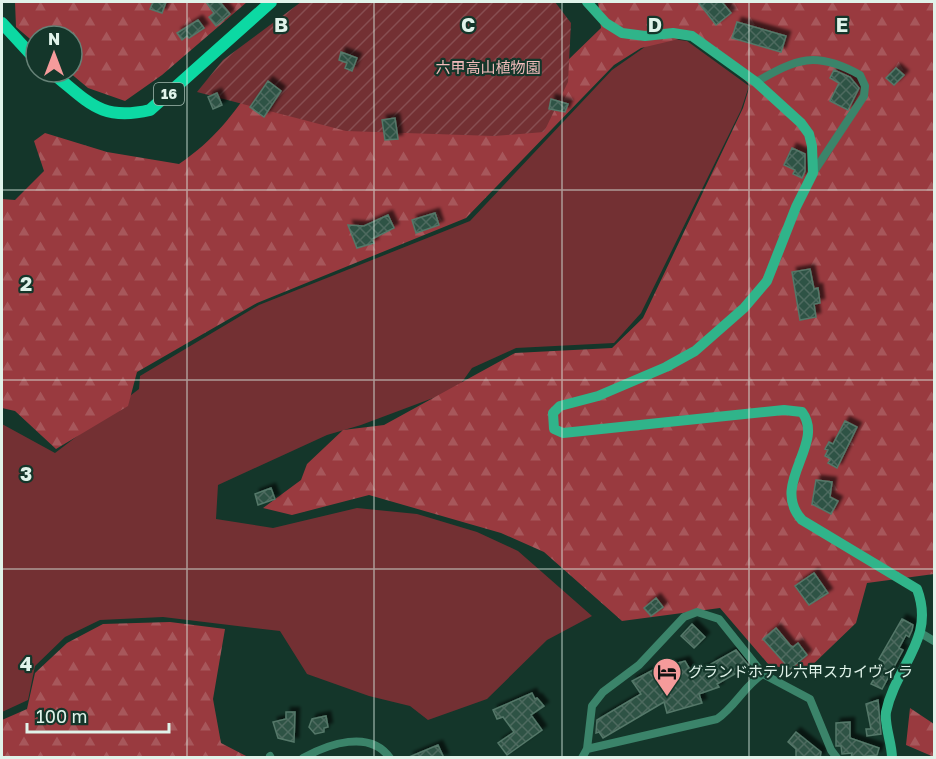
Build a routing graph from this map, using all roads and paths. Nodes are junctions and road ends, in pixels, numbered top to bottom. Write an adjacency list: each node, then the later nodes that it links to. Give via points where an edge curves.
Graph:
1 (271, 2): 6 (main road, 16, via 150,110 127,115 111,113)
2 (587, 2): 5 (street, via 606,23 622,33 692,36)
3 (2, 23): 4 (main road)
4 (24, 47)
5 (756, 82): 7 (street, via 809,134); 7 (street, via 792,62 808,60 844,67 860,75 864,96)
6 (66, 84)
7 (813, 173): 8 (street, via 767,281 744,308 695,351 598,396 560,406 551,421 554,429 563,433 784,410 802,412 809,421 810,432 796,466 792,492 795,512 802,520 917,589 926,604 928,621)
8 (924, 634): 9 (street); 16 (street, via 885,715)
9 (934, 641)
10 (763, 674): 11 (street, via 717,719); 11 (street, via 719,619 697,612 684,617 639,665 603,692 592,706); 15 (street, via 810,699)
11 (587, 749): 14 (street)
12 (303, 758): 13 (street, via 326,745 360,741 382,748)
13 (390, 758)
14 (582, 758)
15 (837, 758)
16 (892, 758)

